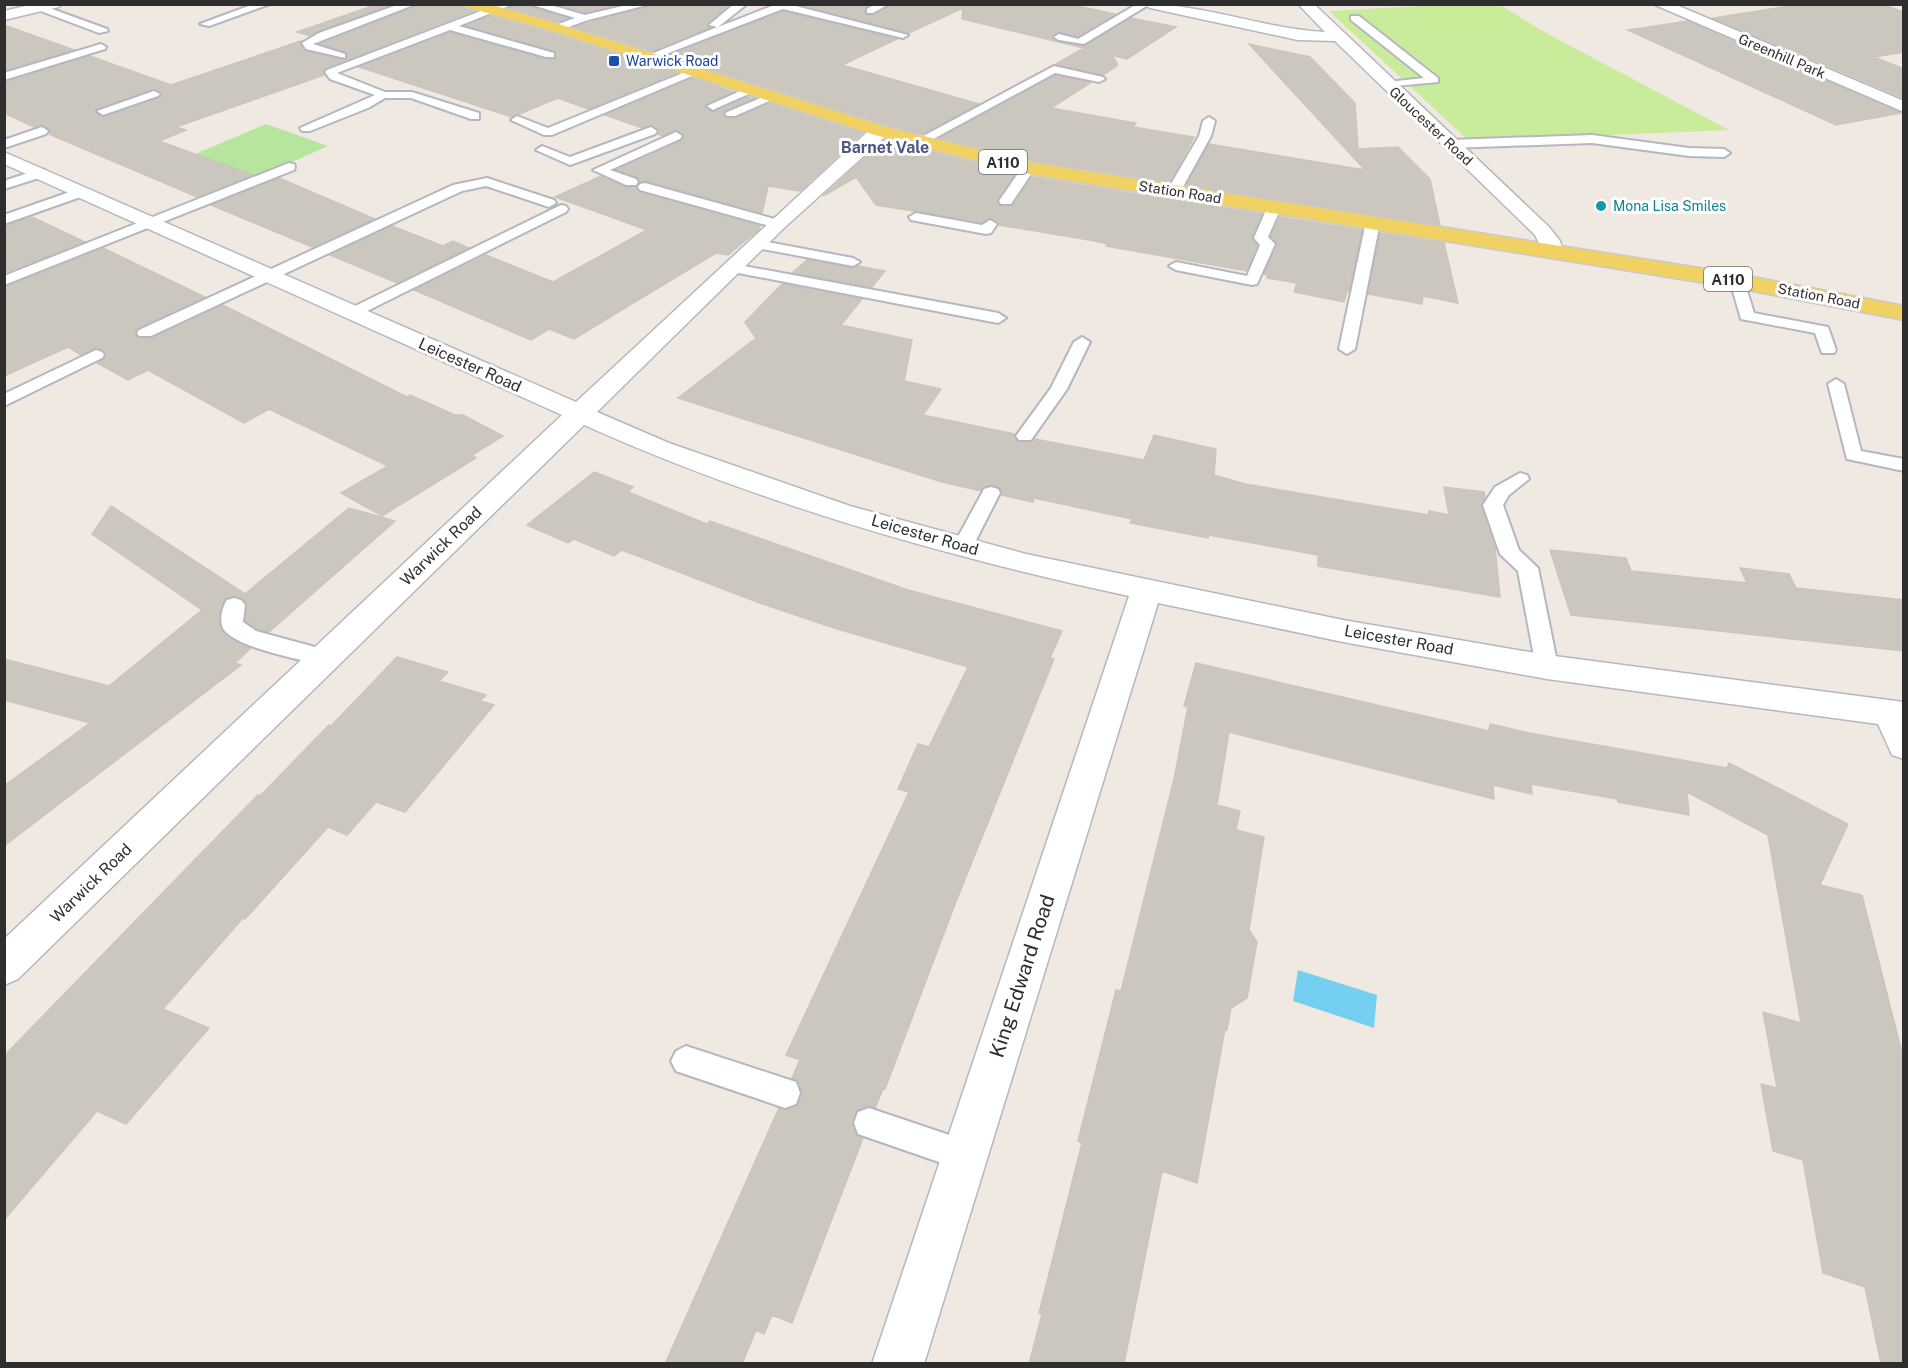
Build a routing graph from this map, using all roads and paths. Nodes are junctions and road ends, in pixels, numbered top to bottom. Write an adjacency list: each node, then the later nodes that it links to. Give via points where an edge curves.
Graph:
1 (249, 4): 17 (lane)
2 (265, 4): 22 (lane)
3 (395, 4): 24 (lane)
4 (411, 4): 25 (lane)
5 (471, 4): 16 (main road, Station Road / A110)
6 (534, 4): 20 (lane)
7 (646, 4): 20 (lane)
8 (742, 4): 23 (lane)
9 (884, 4): 18 (lane)
10 (1145, 4): 32 (lane, via 1080,42)
11 (1150, 4): 33 (street, via 1298,35)
12 (1305, 4): 33 (street, Gloucester Road)
13 (1686, 4): 15 (street)
14 (47, 6): 19 (street); 28 (lane)
15 (1663, 6): 47 (street, Greenhill Park)
16 (501, 7): 26 (lane); 27 (main road, Station Road / A110)
17 (210, 10)
18 (870, 10)
19 (4, 16)
20 (585, 18): 27 (lane)
21 (1355, 18): 41 (lane, via 1434,81)
22 (205, 24)
23 (714, 25)
24 (330, 27)
25 (344, 27): 29 (lane); 37 (lane, via 307,43 309,47)
26 (450, 27): 35 (lane); 44 (lane, via 331,72 334,77)
27 (557, 28): 36 (main road, Station Road / A110)
28 (103, 31)
29 (361, 33)
30 (903, 35): 36 (lane, via 782,6)
31 (683, 37): 36 (lane)
32 (1059, 37)
33 (1339, 37): 41 (street, Gloucester Road)
34 (101, 47): 39 (lane)
35 (550, 55)
36 (644, 55): 38 (main road, Station Road / A110)
37 (341, 56)
38 (695, 71): 42 (main road, Station Road / A110); 51 (lane, via 548,132)
39 (4, 76)
40 (1099, 79): 58 (lane, via 1054,69)
41 (1388, 85): 60 (street, Gloucester Road)
42 (751, 89): 45 (main road, Station Road / A110); 46 (lane)
43 (154, 94): 48 (lane)
44 (383, 95): 50 (lane, via 412,95); 53 (lane)
45 (772, 96): 49 (lane); 56 (main road, Station Road / A110)
46 (713, 106)
47 (1904, 107)
48 (103, 111)
49 (731, 113)
50 (475, 116)
51 (517, 120)
52 (1209, 121): 70 (lane, via 1205,136)
53 (306, 128)
54 (42, 131): 59 (lane)
55 (651, 131): 61 (lane, via 570,161)
56 (881, 131): 58 (main road, Station Road / A110); 78 (street, Warwick Road)
57 (676, 136): 67 (lane, via 599,170)
58 (920, 141): 65 (main road, Station Road / A110)
59 (4, 144)
60 (1450, 144): 62 (lane, via 1592,139); 81 (street, Gloucester Road, via 1542,231 1550,241)
61 (542, 150)
62 (1724, 153)
63 (4, 157): 66 (street, Leicester Road)
64 (289, 167): 76 (lane)
65 (1029, 168): 70 (main road, Station Road / A110); 72 (lane)
66 (40, 173): 68 (lane); 71 (street, Leicester Road)
67 (631, 182)
68 (4, 184)
69 (645, 187): 78 (lane)
70 (1174, 191): 73 (main road, Station Road / A110)
71 (81, 192): 75 (lane); 76 (street, Leicester Road)
72 (1006, 201)
73 (1274, 208): 77 (main road, Station Road / A110); 83 (lane, via 1261,238 1268,244 1252,281)
74 (916, 217): 79 (lane, via 986,230)
75 (4, 220)
76 (146, 221): 85 (lane); 86 (street, Leicester Road); 87 (lane)
77 (1373, 222): 81 (main road, Station Road / A110); 94 (lane)
78 (777, 224): 80 (street, Warwick Road)
79 (990, 224)
80 (757, 244): 82 (lane); 84 (street, Warwick Road)
81 (1551, 251): 88 (main road, Station Road / A110)
82 (853, 262)
83 (1176, 266)
84 (733, 268): 91 (lane); 99 (street, Warwick Road)
85 (4, 271)
86 (269, 275): 89 (street, Leicester Road); 89 (lane, via 458,188 487,182 555,206); 92 (lane)
87 (4, 281)
88 (1737, 281): 90 (main road, Station Road / A110); 95 (lane, via 1747,316 1822,330)
89 (352, 313): 99 (street, Leicester Road)
90 (1904, 313)
91 (998, 318)
92 (145, 333)
93 (1082, 342): 100 (lane, via 1059,389)
94 (1347, 349)
95 (1828, 350)
96 (96, 355): 98 (lane)
97 (1836, 384): 101 (lane, via 1854,455)
98 (4, 400)
99 (581, 414): 104 (street, Leicester Road, via 660,449 840,512); 107 (street, Warwick Road)
100 (1024, 436)
101 (1904, 465)
102 (1520, 479): 108 (lane, via 1502,491 1494,505 1510,554 1528,568)
103 (992, 493): 104 (lane)
104 (963, 546): 105 (street, Leicester Road, via 1026,564)
105 (1147, 589): 108 (street, Leicester Road); 115 (street, King Edward Road)
106 (234, 605): 107 (lane, via 232,625 249,637)
107 (325, 658): 111 (street, Warwick Road)
108 (1547, 667): 109 (street, Leicester Road)
109 (1897, 714): 110 (street)
110 (1904, 745)
111 (4, 966)
112 (686, 1061): 113 (lane)
113 (785, 1093)
114 (869, 1123): 115 (lane)
115 (965, 1155): 116 (street, King Edward Road)
116 (898, 1364)

